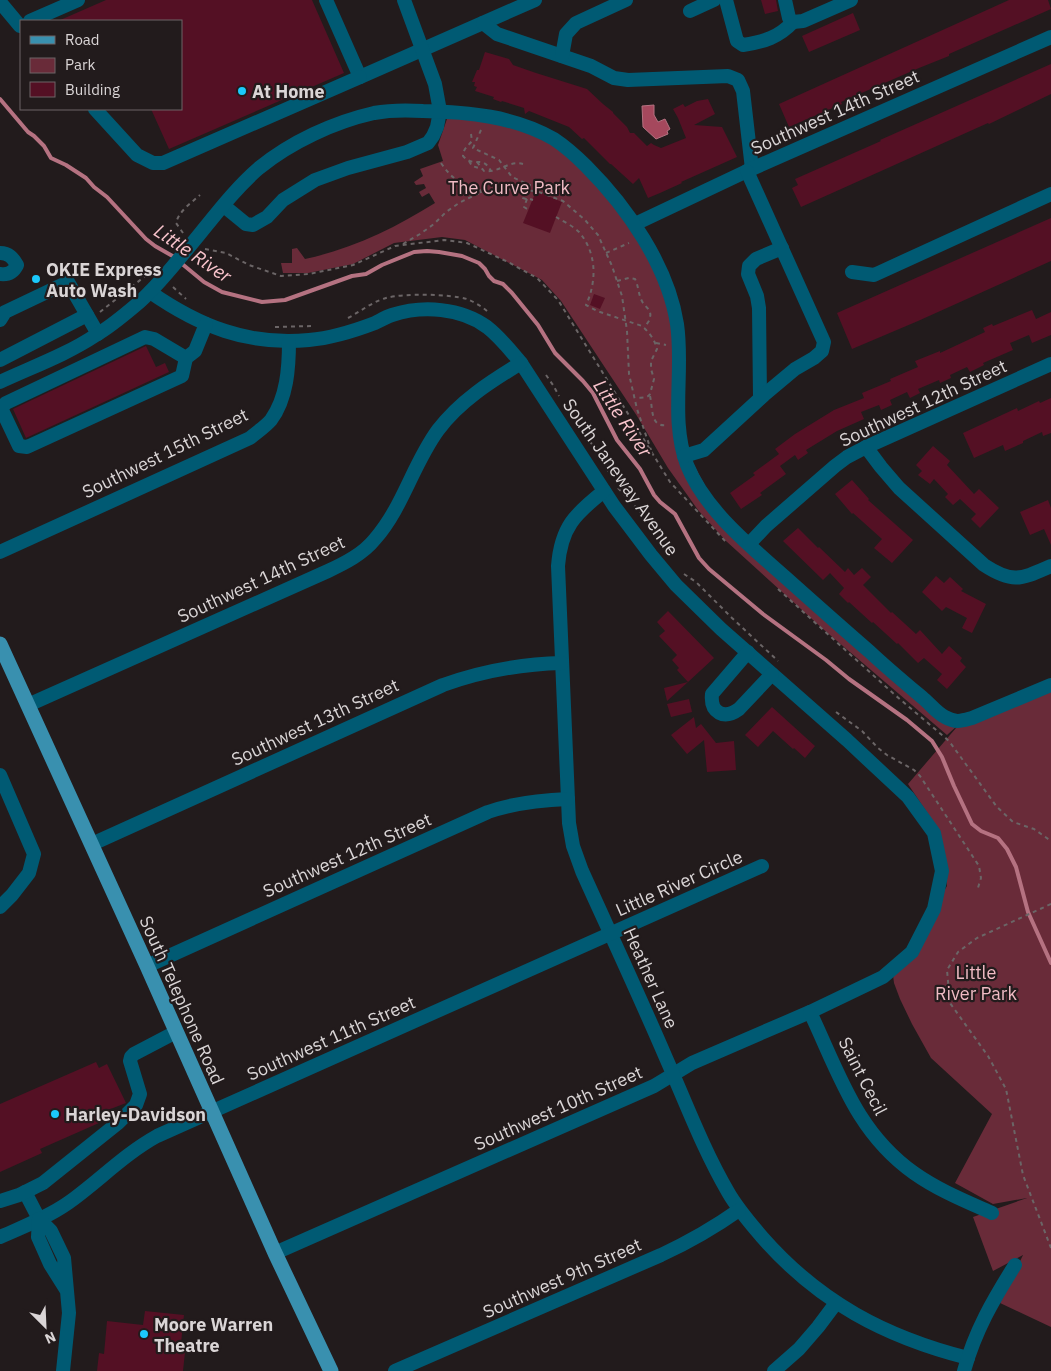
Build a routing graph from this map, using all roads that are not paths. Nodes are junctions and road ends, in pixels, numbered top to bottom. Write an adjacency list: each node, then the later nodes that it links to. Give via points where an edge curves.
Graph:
1 (78, 0): 11 (street)
2 (326, 0): 20 (street)
3 (404, 0): 18 (street)
4 (535, 0): 16 (street)
5 (626, 0): 19 (street, via 576,23 566,34)
6 (714, 0): 12 (street)
7 (726, 0): 15 (street, via 737,41 743,45 759,43 784,32)
8 (785, 0): 15 (street, via 789,18)
9 (851, 0): 15 (street)
10 (0, 2): 14 (street)
11 (51, 5): 13 (street)
12 (690, 11)
13 (30, 20)
14 (20, 22)
15 (794, 22)
16 (483, 23): 18 (street); 19 (street, via 497,34)
17 (1051, 37): 23 (street, Southwest 14th Street)
18 (423, 49): 20 (street); 22 (street, via 436,84)
19 (562, 56): 23 (street, via 614,78 628,80 728,76 738,80 743,91)
20 (360, 77): 21 (street, via 164,163 153,163 137,155)
21 (96, 110)
22 (440, 111): 25 (street, via 376,113 307,137 284,149 258,169); 25 (street, via 437,127 428,143 315,180 283,200 260,222 246,224); 26 (street, via 512,120 552,138 571,151 598,178)
23 (749, 170): 26 (street, Southwest 14th Street); 27 (street)
24 (1051, 194): 29 (street, via 874,275)
25 (224, 206): 31 (street)
26 (635, 224): 44 (street, via 653,255 677,322 679,430)
27 (782, 248): 42 (street, via 756,259 749,266 748,274 759,308); 42 (street, via 824,342 822,351 814,358)
28 (0, 253): 30 (street, via 11,256 17,265 14,271)
29 (852, 272)
30 (2, 275)
31 (150, 292): 34 (street, South Janeway Avenue); 35 (street)
32 (3, 315): 33 (street, via 15,317 70,286)
33 (87, 315): 35 (street); 38 (street)
34 (206, 324): 36 (street, South Janeway Avenue, via 237,335); 37 (street, via 195,351)
35 (98, 334): 41 (street)
36 (289, 342): 39 (street, South Janeway Avenue, via 333,336 392,315 431,309 461,315 487,327); 47 (street, Southwest 15th Street, via 286,388 271,420 250,438)
37 (186, 358): 37 (street, via 145,337 1,408 18,446 27,447 182,376)
38 (0, 360)
39 (521, 363): 45 (street, South Janeway Avenue); 54 (street, Southwest 14th Street, via 479,390 449,416 426,450 388,522 375,540 357,556)
40 (1051, 364): 43 (street, Southwest 12th Street)
41 (0, 382)
42 (760, 398): 44 (street, via 704,450)
43 (866, 446): 46 (street, Southwest 12th Street, via 836,466); 48 (street, via 899,488 984,565 1006,577 1017,578)
44 (684, 456): 46 (street, via 697,486)
45 (604, 491): 50 (street, South Janeway Avenue, via 676,586); 51 (street, Heather Lane, via 578,512 559,550)
46 (749, 544): 53 (street, via 945,717 959,722)
47 (0, 552)
48 (1051, 566)
49 (0, 644): 54 (main road, South Telephone Road)
50 (748, 652): 52 (street, South Janeway Avenue); 52 (street, via 712,694 717,711 722,715 734,713)
51 (562, 663): 56 (street, Heather Lane); 57 (street, Southwest 13th Street, via 514,666 443,684)
52 (772, 674): 62 (street, South Janeway Avenue, via 908,797 934,833 942,871 934,909 912,952 883,977)
53 (1051, 685)
54 (28, 705): 57 (main road, South Telephone Road)
55 (0, 775): 59 (street, via 34,854 29,873)
56 (568, 799): 60 (street, Heather Lane, via 573,846); 61 (street, Southwest 12th Street, via 522,803 488,812)
57 (92, 844): 61 (main road, South Telephone Road)
58 (762, 866): 60 (street, Little River Circle)
59 (0, 907)
60 (611, 934): 65 (street, Heather Lane); 66 (street, Southwest 11th Street)
61 (147, 966): 64 (main road, South Telephone Road)
62 (852, 992): 63 (street, Southwest 10th Street)
63 (810, 1012): 65 (street, Southwest 10th Street, via 692,1063); 70 (street, Saint Cecil, via 849,1098 866,1126 882,1144 897,1160 924,1179)
64 (176, 1032): 66 (main road, South Telephone Road); 67 (street, via 131,1057 140,1094 136,1105 74,1159 43,1183)
65 (674, 1075): 69 (street, Heather Lane, via 710,1159); 73 (street, Southwest 10th Street)
66 (211, 1112): 71 (street, Southwest 11th Street, via 138,1146 67,1204); 73 (main road, South Telephone Road)
67 (25, 1192): 68 (street); 71 (street)
68 (0, 1201)
69 (739, 1210): 75 (street, Heather Lane, via 786,1262); 79 (street, Southwest 9th Street, via 661,1255)
70 (992, 1213)
71 (39, 1219): 72 (street, Southwest 11th Street); 77 (street, via 51,1231 64,1258 69,1314)
72 (0, 1237)
73 (275, 1253): 78 (main road, South Telephone Road)
74 (1015, 1265): 76 (street, via 992,1301)
75 (836, 1303): 76 (street, Heather Lane, via 899,1337); 80 (street, via 800,1350)
76 (966, 1365)
77 (63, 1371)
78 (331, 1371)
79 (395, 1371)
80 (774, 1371)

